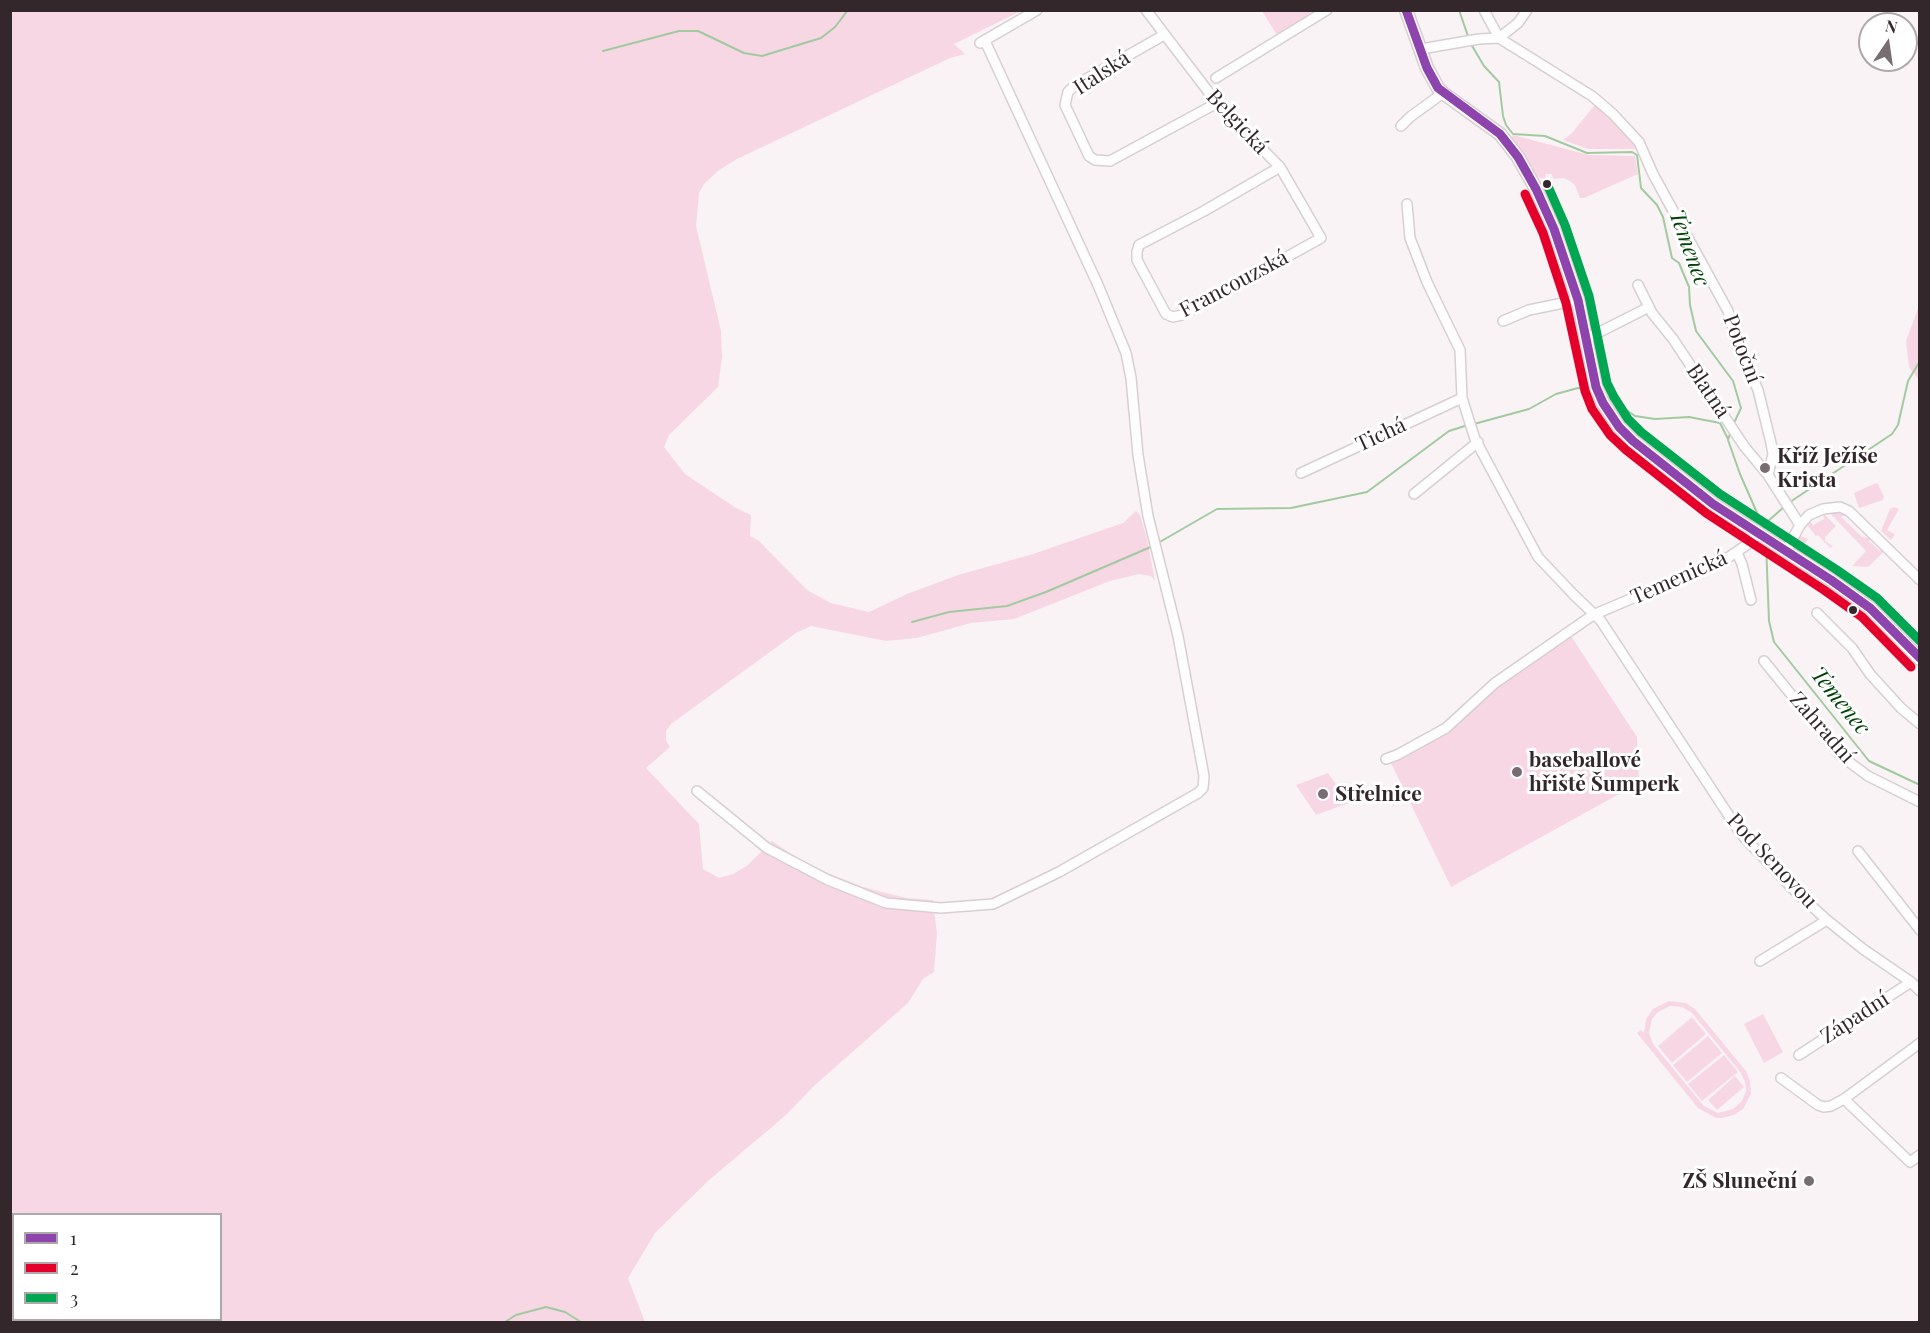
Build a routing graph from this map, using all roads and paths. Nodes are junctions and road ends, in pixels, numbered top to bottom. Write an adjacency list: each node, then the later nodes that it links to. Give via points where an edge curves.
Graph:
1 (1037, 10): 39 (street, via 983,42 1126,353 1148,516 1178,636 1203,788 1059,872 993,904 941,908 886,903 828,880 767,848)
2 (1146, 10): 7 (street, Belgická)
3 (1327, 10): 10 (street)
4 (1406, 10): 9 (street, Temenická)
5 (1484, 10): 8 (street, Potoční)
6 (1527, 10): 8 (street)
7 (1164, 35): 12 (street, Belgická); 12 (street, Italská, via 1068,92 1065,105 1089,156 1110,161)
8 (1499, 38): 9 (street); 25 (street, Potoční, via 1592,96 1639,142 1728,310 1737,343 1758,390 1771,443)
9 (1421, 49): 11 (street, Temenická, via 1432,79)
10 (1216, 78)
11 (1443, 93): 13 (street); 18 (street, Temenická, via 1491,126 1518,157 1554,229)
12 (1217, 103): 14 (street, Belgická)
13 (1401, 126)
14 (1280, 167): 16 (street, Belgická); 16 (street, Francouzská, via 1139,245 1137,260 1161,307 1173,317 1182,315)
15 (1407, 204): 22 (street, Pod Senovou, via 1410,238 1426,282 1460,350)
16 (1321, 238)
17 (1638, 285): 19 (street, Blatná)
18 (1578, 300): 20 (street, via 1529,310); 21 (street, Temenická)
19 (1649, 307): 21 (street); 25 (street, Blatná)
20 (1503, 321)
21 (1586, 339): 28 (street, Temenická, via 1596,387 1619,427 1704,497)
22 (1462, 398): 23 (street, Pod Senovou); 24 (street, Tichá)
23 (1478, 442): 26 (street); 34 (street, Pod Senovou, via 1538,557)
24 (1301, 473)
25 (1768, 476): 27 (street)
26 (1414, 494)
27 (1800, 525): 29 (street); 31 (street, via 1809,515 1835,506 1849,511)
28 (1761, 534): 29 (street, Temenická); 30 (street, Temenická)
29 (1783, 549): 35 (street, Temenická, via 1870,608)
30 (1737, 553): 32 (street); 34 (street, Temenická)
31 (1920, 580)
32 (1751, 600)
33 (1817, 613): 37 (street)
34 (1593, 615): 38 (street, via 1495,683 1446,728); 42 (street, Pod Senovou, via 1601,621 1741,834)
35 (1920, 659)
36 (1764, 661): 40 (street, Zahradní, via 1841,756 1868,776)
37 (1920, 724)
38 (1386, 759)
39 (697, 791)
40 (1920, 802)
41 (1858, 852): 43 (street)
42 (1827, 920): 44 (street); 45 (street, Pod Senovou)
43 (1920, 930)
44 (1760, 961)
45 (1911, 982): 46 (street, Pod Senovou); 48 (street, Západní)
46 (1920, 990)
47 (1920, 1043): 50 (street)
48 (1799, 1055)
49 (1781, 1078): 50 (street, via 1818,1105 1831,1106)
50 (1844, 1099): 51 (street, via 1910,1162)
51 (1920, 1155)

